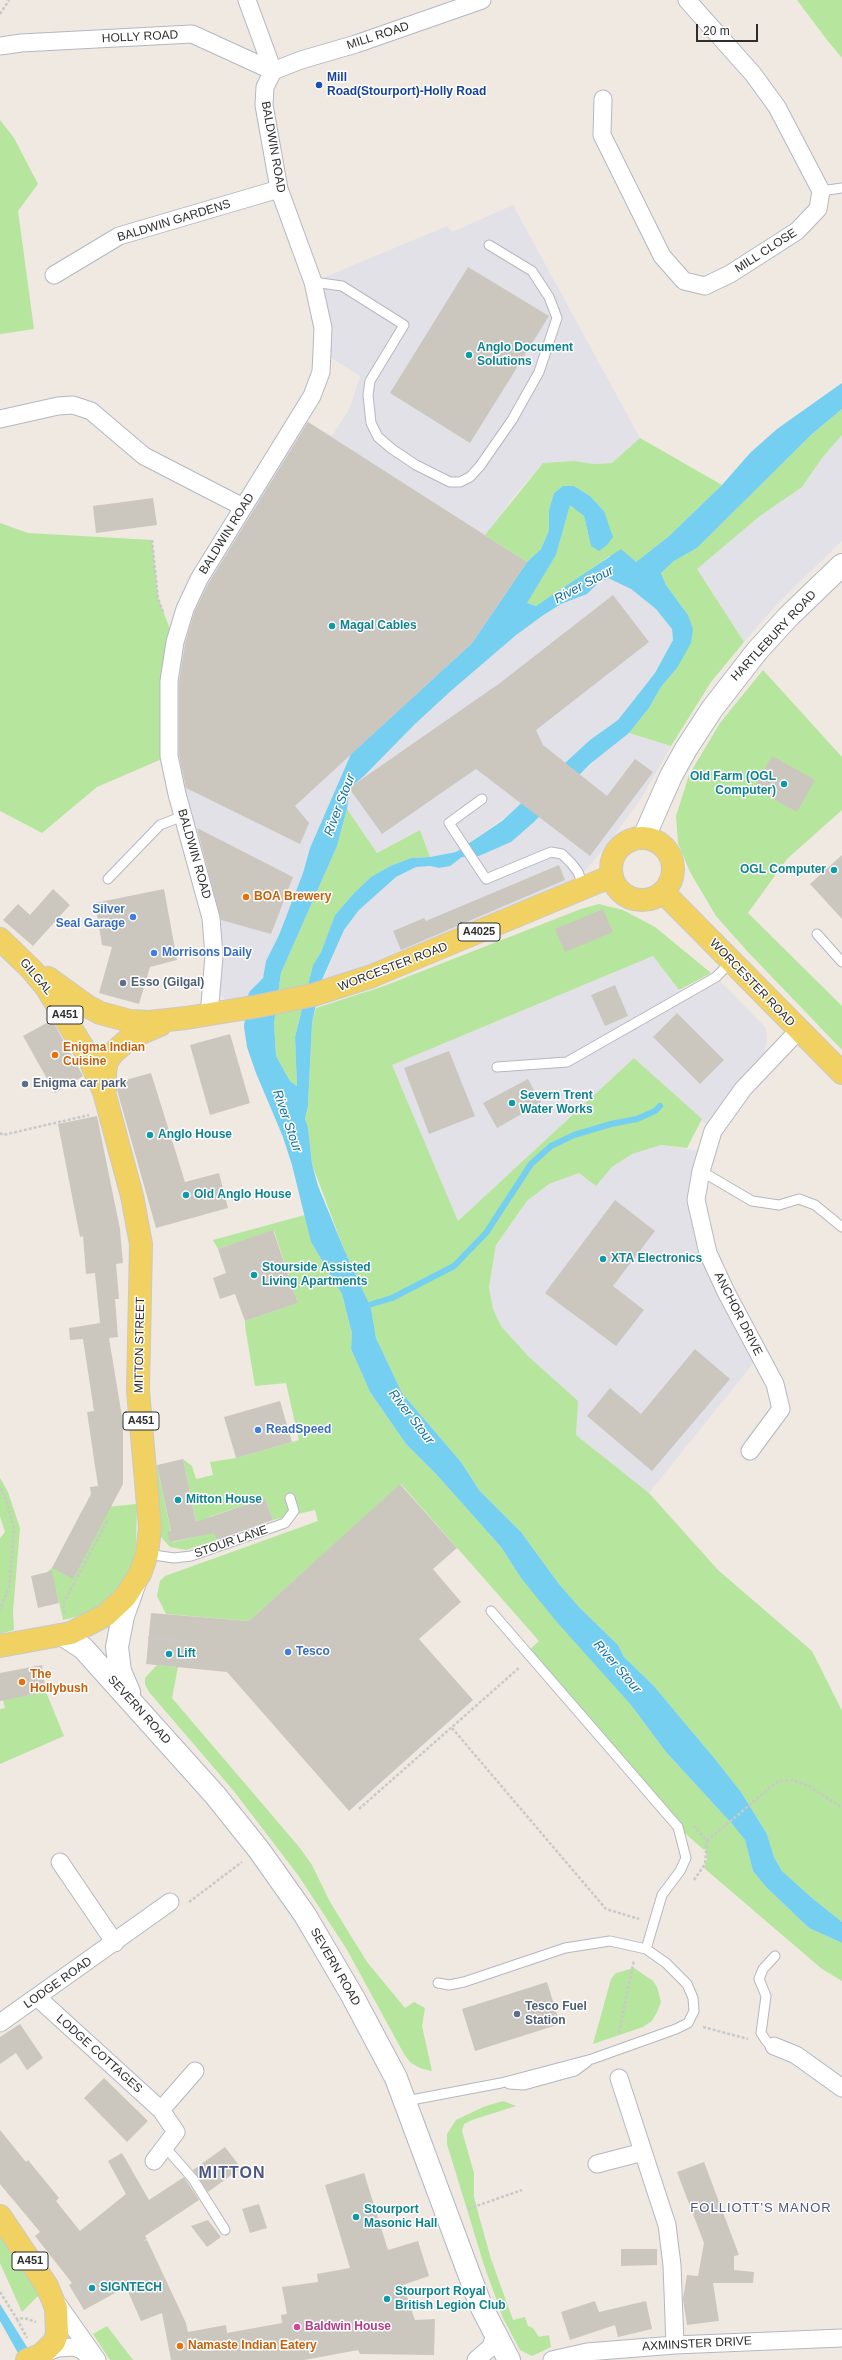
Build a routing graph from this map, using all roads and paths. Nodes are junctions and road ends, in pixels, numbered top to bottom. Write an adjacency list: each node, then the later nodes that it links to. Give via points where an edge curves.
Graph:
1 (9, 0): 5 (path)
2 (247, 0): 7 (street)
3 (482, 0): 7 (street, MILL ROAD)
4 (687, 0): 11 (street, via 753,74 777,107)
5 (0, 14)
6 (0, 46): 7 (street, HOLLY ROAD, via 192,34)
7 (273, 71): 10 (street, BALDWIN ROAD, via 265,87 264,105)
8 (603, 99): 11 (street, MILL CLOSE, via 602,135 662,256 684,281 705,286 730,274 798,231 818,209)
9 (842, 188): 11 (lane)
10 (279, 189): 13 (street, BALDWIN GARDENS, via 119,236); 14 (street, BALDWIN ROAD)
11 (822, 191)
12 (489, 245): 14 (lane, via 532,271 549,297 557,318 539,372 512,420 480,466 470,477 460,482 450,482 410,461 378,437 371,423 368,395 370,381 404,325 342,286)
13 (54, 275)
14 (313, 282): 16 (street, BALDWIN ROAD, via 323,328 321,372 300,417)
15 (0, 419): 16 (street, via 58,406 73,405 91,411 144,456)
16 (243, 507): 19 (street, BALDWIN ROAD, via 199,579 185,609)
17 (152, 540): 19 (path, via 158,598)
18 (842, 565): 22 (street, HARTLEBURY ROAD, via 773,634 740,671 712,709 671,776)
19 (175, 642): 21 (street, BALDWIN ROAD, via 169,681 170,756)
20 (482, 799): 25 (lane, via 449,823 486,880 551,852 562,854 578,872)
21 (183, 816): 24 (lane, via 160,825); 31 (street, BALDWIN ROAD, via 211,918 214,956)
22 (644, 837): 23 (main road, via 635,838 621,846 612,860); 26 (main road, via 659,842 670,854 673,862 672,878)
23 (612, 876): 25 (main road, WORCESTER ROAD / A4025); 26 (main road, via 620,890 633,898 649,899)
24 (108, 879)
25 (584, 888): 31 (main road, WORCESTER ROAD / A4025, via 424,956 345,986 287,1001)
26 (663, 892): 29 (main road, WORCESTER ROAD)
27 (817, 934): 30 (lane)
28 (6, 944): 32 (main road, via 75,999 100,1013 130,1021 149,1022); 36 (main road, GILGAL / A451, via 46,987 69,1022 96,1070)
29 (731, 962): 33 (main road, WORCESTER ROAD); 34 (lane, via 710,981 567,1062)
30 (842, 962)
31 (209, 1014): 32 (main road, WORCESTER ROAD / A4025)
32 (186, 1018): 36 (main road, A4025, via 140,1033 119,1046 107,1061 105,1071)
33 (798, 1031): 35 (main road, WORCESTER ROAD); 38 (street, ANCHOR DRIVE, via 760,1069 726,1109 713,1131)
34 (497, 1067)
35 (842, 1074)
36 (108, 1108): 37 (path, via 3,1135); 44 (main road, MITTON STREET / A451, via 132,1196 141,1244 137,1362 150,1528)
37 (0, 1133)
38 (701, 1171): 39 (lane, via 752,1201 779,1205 799,1199 814,1205); 40 (street, ANCHOR DRIVE, via 696,1200 708,1253 775,1384 781,1409)
39 (842, 1227)
40 (750, 1451)
41 (0, 1488): 47 (path, via 14,1529 9,1587)
42 (290, 1498): 44 (lane, STOUR LANE, via 294,1511 285,1523 192,1556 174,1558)
43 (108, 1521): 46 (path)
44 (147, 1554): 45 (main road, MITTON STREET / A451)
45 (134, 1585): 49 (main road, MITTON STREET / A451, via 106,1614 77,1631); 54 (street, MITTON STREET, via 118,1636 118,1660 126,1686)
46 (63, 1604)
47 (0, 1610)
48 (491, 1611): 53 (lane)
49 (63, 1635): 52 (main road, MITTON STREET / A451); 54 (street, SEVERN ROAD, via 83,1648)
50 (148, 1638): 51 (path)
51 (186, 1641)
52 (0, 1646)
53 (531, 1656): 55 (path); 65 (lane, via 678,1827 686,1858 680,1871 662,1895)
54 (138, 1708): 60 (street, SEVERN ROAD, via 215,1795)
55 (452, 1728): 57 (path); 64 (path, via 606,1909)
56 (842, 1808): 59 (path, via 809,1786 792,1780 778,1781)
57 (358, 1809)
58 (691, 1822): 59 (path)
59 (707, 1841): 62 (path, via 705,1864)
60 (259, 1850): 63 (path, via 178,1910); 79 (street, SEVERN ROAD, via 292,1895 329,1955 383,2052)
61 (60, 1862): 66 (street)
62 (692, 1882)
63 (170, 1902): 66 (street, LODGE ROAD)
64 (639, 1919): 65 (path); 67 (path)
65 (654, 1920): 68 (lane)
66 (115, 1943): 71 (street, LODGE ROAD)
67 (635, 1945): 68 (lane); 70 (lane, via 610,1941 585,1943 464,1982 449,1985); 74 (path, via 634,1968)
68 (646, 1948): 73 (lane, via 687,1984 694,1998 694,2011)
69 (775, 1956): 75 (lane, via 763,1969 759,1979 766,1996 761,2033 766,2042)
70 (438, 1983)
71 (38, 1998): 72 (street, LODGE ROAD); 80 (street, LODGE COTTAGES)
72 (0, 2023)
73 (688, 2023): 75 (path); 79 (lane, via 670,2032 592,2059 501,2083)
74 (618, 2036)
75 (774, 2046): 78 (street, via 796,2055)
76 (195, 2071): 80 (street)
77 (619, 2078): 82 (street)
78 (842, 2088)
79 (406, 2101): 86 (street, SEVERN ROAD)
80 (160, 2110): 81 (street, LODGE COTTAGES, via 176,2132)
81 (165, 2147): 83 (street, LODGE COTTAGES); 88 (lane, via 193,2179)
82 (643, 2152): 84 (street); 95 (street, via 667,2225 671,2246)
83 (154, 2161)
84 (597, 2164)
85 (522, 2190): 86 (path)
86 (448, 2215): 93 (street, SEVERN ROAD)
87 (0, 2216): 90 (main road, A451)
88 (225, 2230)
89 (0, 2292): 92 (path)
90 (53, 2301): 96 (main road, via 57,2334 54,2342); 98 (street)
91 (24, 2318): 92 (path)
92 (17, 2319): 96 (path)
93 (495, 2334): 99 (street, via 491,2347); 100 (street, SEVERN ROAD)
94 (842, 2338): 95 (street, AXMINSTER DRIVE)
95 (675, 2344): 101 (street, AXMINSTER DRIVE, via 588,2352)
96 (33, 2352): 97 (street, via 74,2347 82,2350)
97 (92, 2360)
98 (97, 2360)
99 (476, 2360)
100 (509, 2360)
101 (552, 2360)

